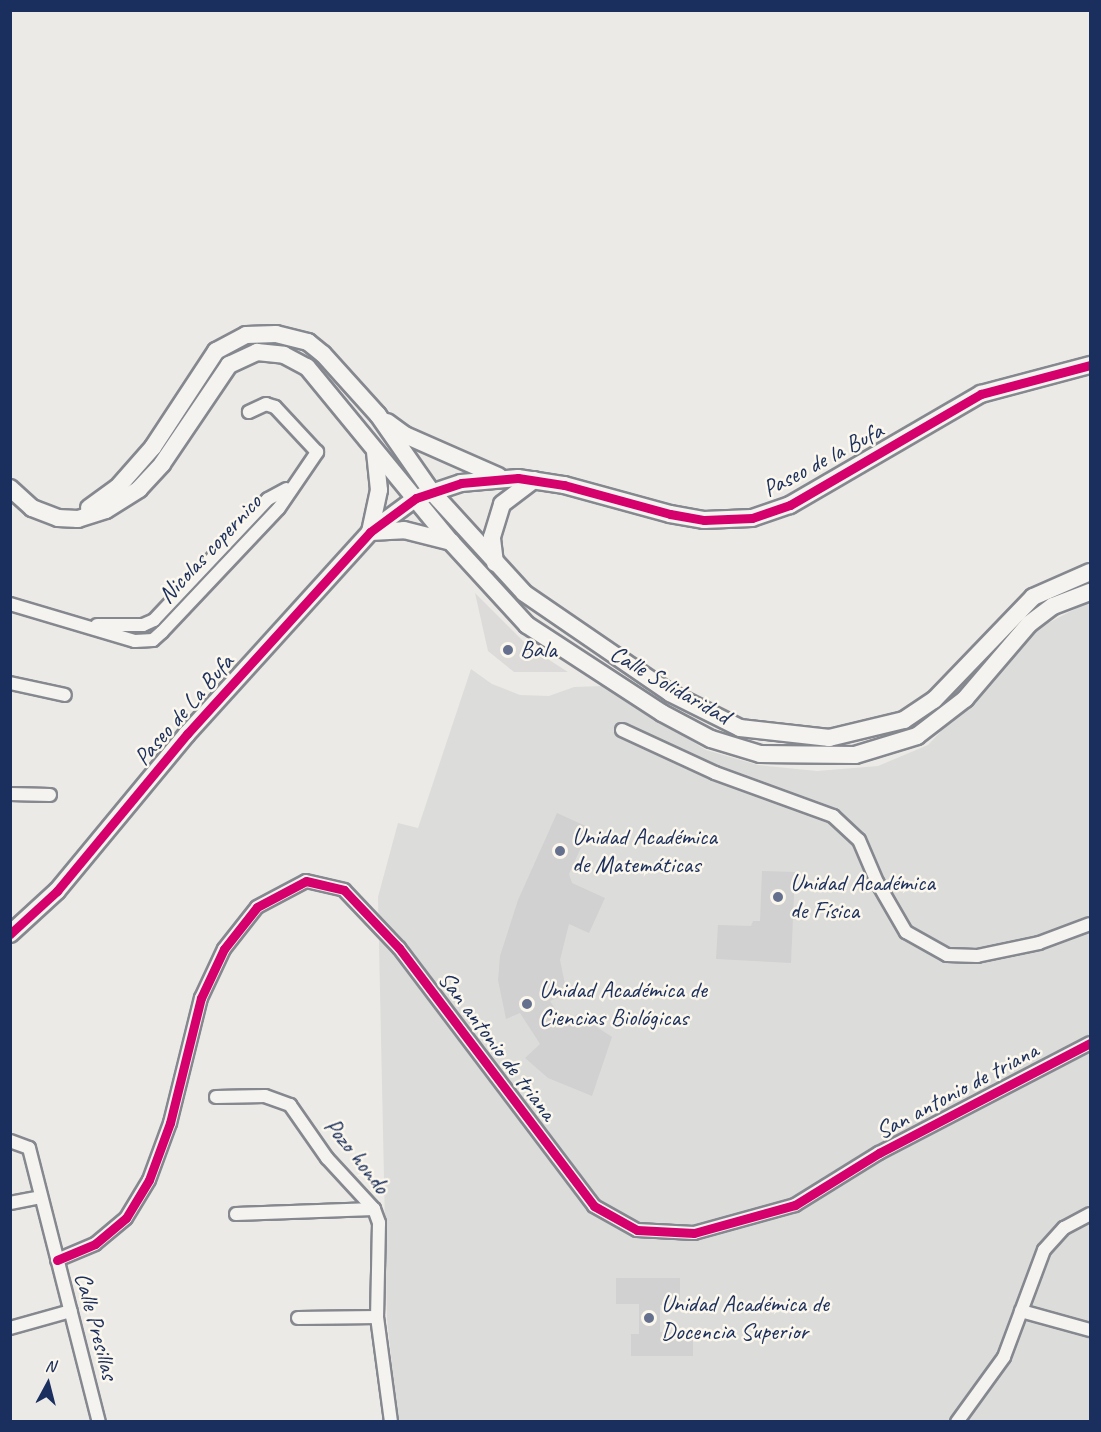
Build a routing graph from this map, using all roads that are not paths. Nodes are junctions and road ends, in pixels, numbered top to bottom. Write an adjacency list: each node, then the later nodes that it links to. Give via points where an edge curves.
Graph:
1 (1090, 365): 6 (main road, Paseo de la Bufa, via 981,394 790,505 752,518 704,519 670,514)
2 (249, 412): 17 (street, Nicolas copernico, via 266,404 275,407 316,446 314,459 287,489 268,499 154,620 143,625 93,625)
3 (378, 415): 5 (main road, via 405,435); 8 (main road, Calle Solidaridad); 11 (main road, via 308,342 268,333 237,338 210,356 163,434 133,472)
4 (374, 448): 9 (main road, Calle Solidaridad); 11 (main road, Calle Solidaridad, via 307,367 284,355 257,352 230,365 172,451 139,489 106,510); 12 (main road, via 379,490)
5 (504, 478): 6 (main road, Paseo de la Bufa); 8 (main road, Paseo de la Bufa)
6 (535, 480): 14 (main road, via 502,504 492,537)
7 (10, 488): 11 (main road, via 43,514)
8 (431, 491): 9 (main road, Paseo de la Bufa); 14 (main road, Calle Solidaridad)
9 (416, 498): 10 (main road, Paseo de la Bufa); 13 (main road, Calle Solidaridad)
10 (391, 516): 12 (main road, Paseo de La Bufa)
11 (78, 519)
12 (370, 532): 13 (main road, via 404,530); 24 (main road, Paseo de La Bufa, via 187,734 57,891)
13 (451, 542): 16 (main road, Calle Solidaridad, via 527,625 652,707 736,748 801,758 855,755 916,735 965,699 1029,624 1053,606)
14 (495, 563): 15 (main road, Calle Solidaridad, via 567,627 679,698 740,728 819,738 866,733 916,713 1033,597)
15 (1090, 572)
16 (1090, 592)
17 (10, 604)
18 (10, 683): 19 (street)
19 (65, 695)
20 (622, 730): 23 (street, via 715,773 833,816 860,840 877,882 906,932 947,955 970,957 1022,947)
21 (10, 794): 22 (street)
22 (50, 795)
23 (1090, 924)
24 (10, 934)
25 (1090, 1043): 33 (street, San antonio de triana, via 879,1153 795,1205 694,1233 637,1230 594,1206 399,948 345,890 306,881 257,907 224,949 201,998 160,1152 149,1180 126,1218 95,1244)
26 (216, 1097): 30 (street, Pozo hondo, via 265,1096 290,1105 327,1158)
27 (15, 1141): 28 (street, Calle Presillas, via 29,1148)
28 (40, 1197): 29 (street); 33 (street, Calle Presillas)
29 (10, 1203)
30 (374, 1209): 31 (street); 36 (street, Pozo hondo, via 379,1222)
31 (236, 1214)
32 (1090, 1214): 35 (street, via 1054,1236)
33 (57, 1260): 34 (street, Calle Presillas)
34 (71, 1311): 38 (street); 40 (street, Calle Presillas)
35 (1021, 1311): 39 (street); 42 (street, via 1004,1357)
36 (377, 1317): 37 (street); 41 (street, Pozo hondo)
37 (298, 1318)
38 (10, 1328)
39 (1090, 1330)
40 (99, 1422)
41 (391, 1422)
42 (957, 1422)

